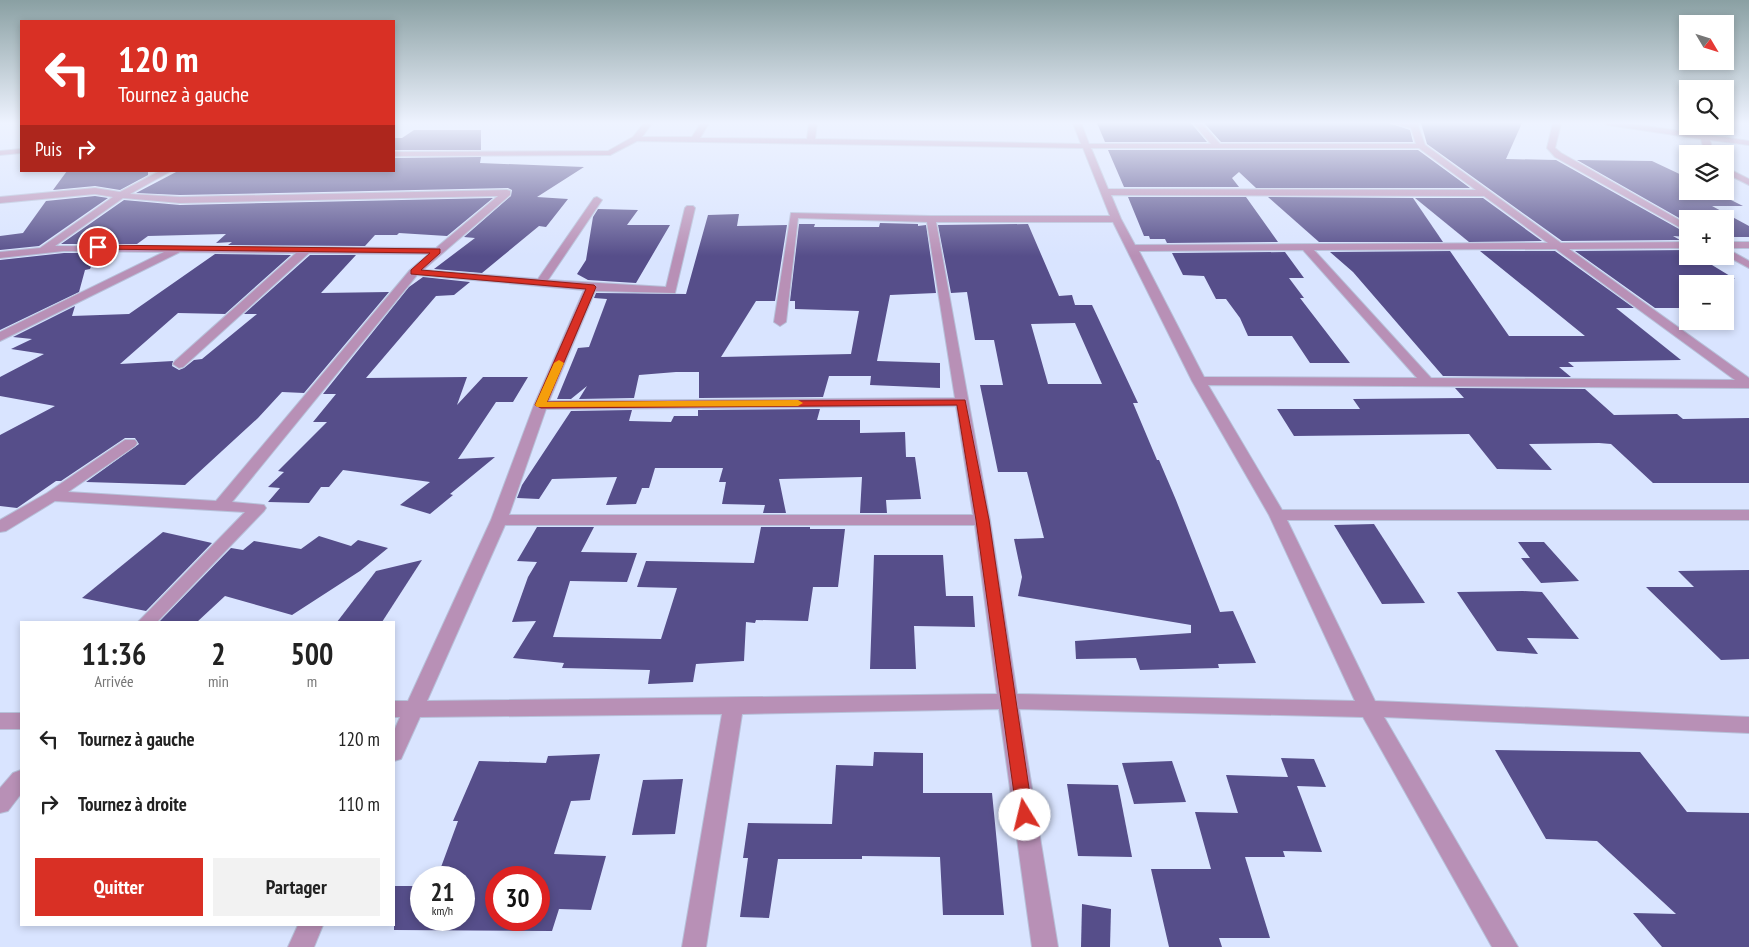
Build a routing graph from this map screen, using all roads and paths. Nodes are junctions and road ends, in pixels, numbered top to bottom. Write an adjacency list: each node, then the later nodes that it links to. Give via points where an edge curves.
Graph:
1 (1095, 167): 7 (street)
2 (1450, 167): 8 (street)
3 (1582, 167): 15 (street)
4 (165, 172): 9 (street)
5 (1734, 174): 6 (street)
6 (1749, 182)
7 (1106, 192): 8 (street); 14 (street)
8 (1486, 193): 16 (street)
9 (120, 196): 10 (street, via 95,190); 23 (street); 25 (street, via 180,200 506,193)
10 (0, 200)
11 (597, 200): 30 (street)
12 (690, 208): 31 (street, via 671,291)
13 (931, 219): 14 (street); 32 (street, via 794,215); 38 (street)
14 (1116, 219): 22 (street)
15 (1679, 224)
16 (1558, 245): 17 (street); 20 (street); 37 (street)
17 (1679, 245)
18 (1734, 245): 19 (street)
19 (1749, 245)
20 (1306, 247): 22 (street); 36 (street)
21 (181, 248): 23 (street); 24 (street); 33 (street)
22 (1132, 248): 35 (street)
23 (42, 250): 26 (street)
24 (306, 250): 25 (street); 34 (street)
25 (437, 251): 29 (street)
26 (0, 255)
27 (1734, 256): 28 (street)
28 (1749, 265)
29 (414, 272): 30 (street); 42 (street)
30 (541, 283): 31 (street)
31 (592, 287): 39 (street)
32 (780, 322)
33 (0, 337)
34 (179, 364)
35 (1199, 380): 36 (street); 43 (street)
36 (1427, 382): 37 (street)
37 (1749, 384)
38 (962, 402): 39 (street); 46 (street)
39 (541, 405): 45 (street)
40 (130, 443): 41 (street)
41 (52, 496): 42 (street); 47 (street)
42 (220, 506): 48 (street, via 258,508)
43 (1277, 515): 44 (street); 53 (street)
44 (1749, 515)
45 (499, 520): 46 (street); 51 (street)
46 (982, 520): 49 (street)
47 (0, 527)
48 (148, 621)
49 (1008, 702): 50 (street); 53 (street); 63 (street)
50 (733, 706): 51 (street); 62 (street)
51 (415, 708): 52 (street); 57 (street)
52 (395, 709)
53 (1369, 709): 56 (street); 64 (street)
54 (0, 721): 55 (street)
55 (20, 721)
56 (1749, 725)
57 (395, 751)
58 (20, 780): 59 (street)
59 (0, 804)
60 (310, 926): 61 (street)
61 (300, 947)
62 (694, 947)
63 (1045, 947)
64 (1506, 947)

